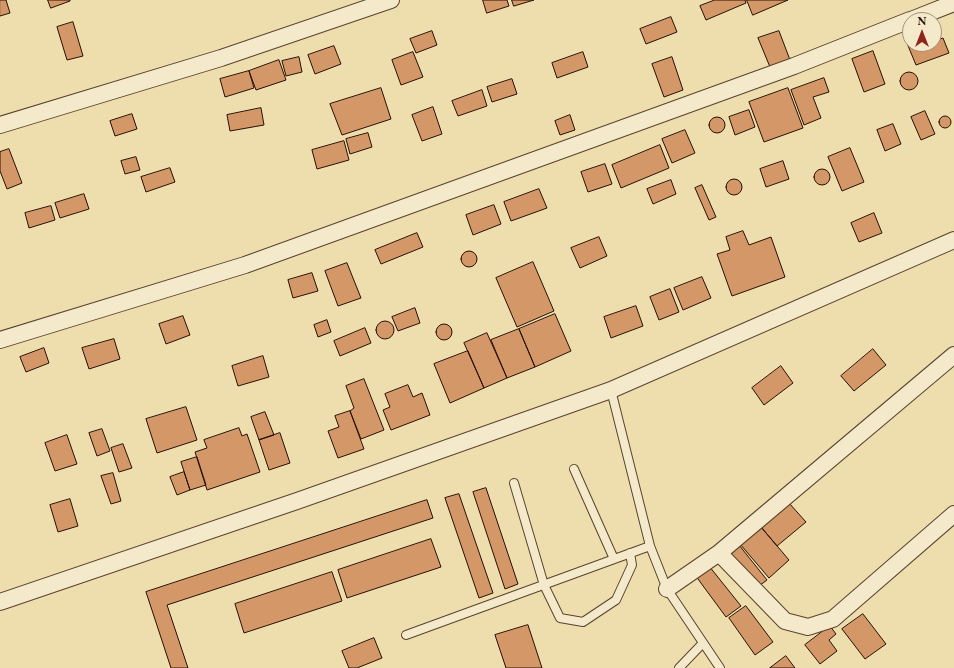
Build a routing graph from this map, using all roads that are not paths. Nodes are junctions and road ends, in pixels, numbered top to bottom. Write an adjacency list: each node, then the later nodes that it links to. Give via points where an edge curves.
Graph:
1 (391, 0): 5 (street, via 222,58)
2 (954, 3): 3 (street)
3 (931, 12)
4 (902, 23): 7 (street, via 787,69 245,265)
5 (0, 125)
6 (954, 240): 9 (street)
7 (0, 340)
8 (954, 355): 15 (street)
9 (610, 390): 13 (lane); 19 (street, via 289,504)
10 (574, 469): 16 (lane)
11 (514, 483): 17 (lane)
12 (954, 514): 15 (street, via 834,619 808,627 785,621)
13 (650, 546): 14 (lane); 18 (lane)
14 (630, 553): 16 (lane); 17 (lane, via 632,565 616,600 583,622 560,618)
15 (719, 553): 18 (street)
16 (614, 559): 17 (lane)
17 (544, 585): 20 (lane)
18 (667, 589): 21 (lane)
19 (0, 602)
20 (406, 635)
21 (703, 643): 22 (lane); 23 (lane)
22 (679, 668)
23 (720, 668)

